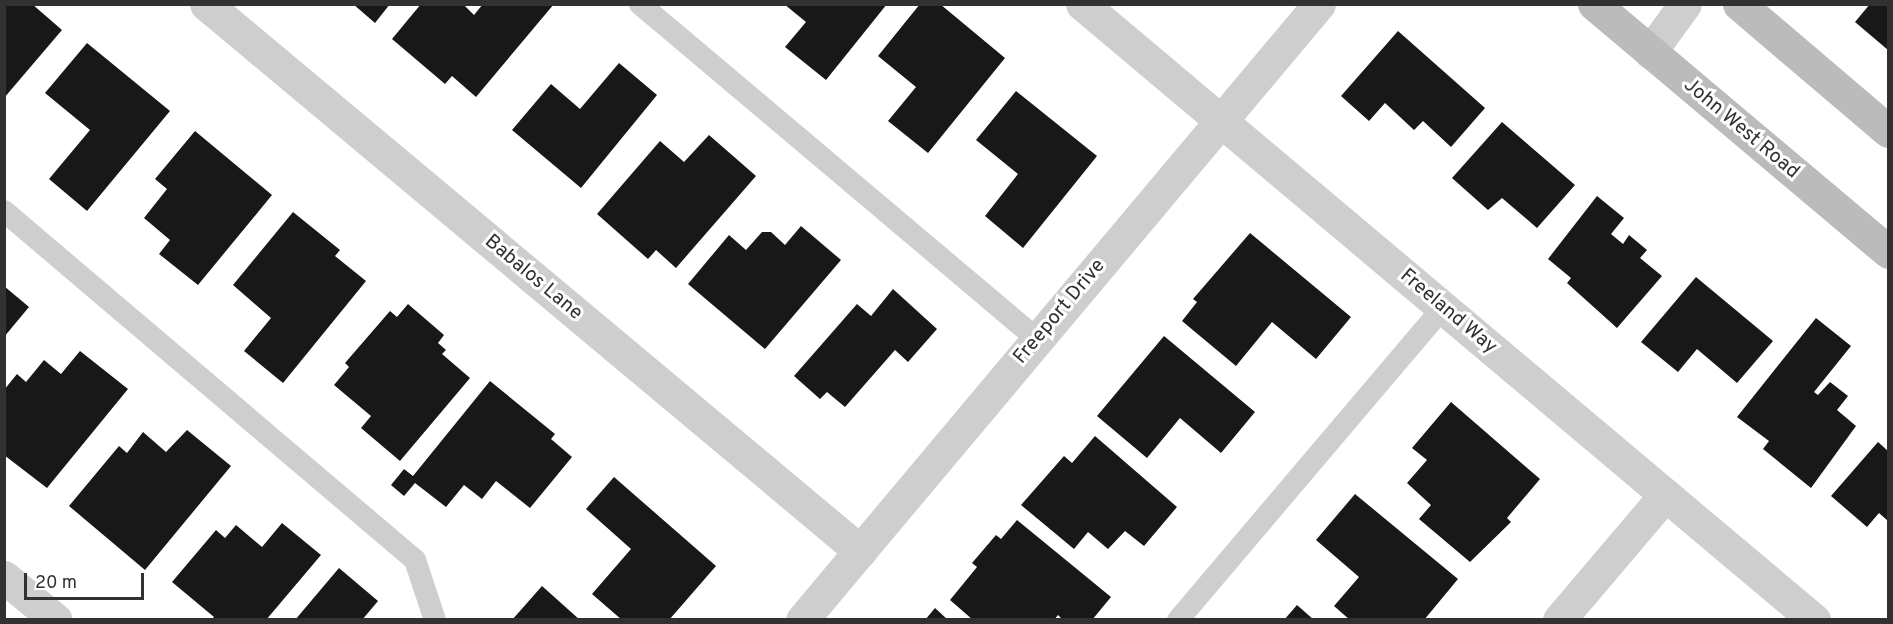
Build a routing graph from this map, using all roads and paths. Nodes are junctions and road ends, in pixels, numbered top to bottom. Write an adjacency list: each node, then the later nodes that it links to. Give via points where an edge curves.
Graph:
1 (206, 4): 16 (street, Babalos Lane)
2 (640, 4): 14 (lane)
3 (1082, 4): 9 (street, Freeland Way)
4 (1319, 4): 9 (street, Freeport Drive)
5 (1594, 4): 8 (main road, John West Road)
6 (1685, 4): 8 (street)
7 (1739, 4): 10 (main road)
8 (1650, 52): 12 (main road, John West Road)
9 (1221, 121): 13 (street, Freeland Way); 14 (street, Freeport Drive)
10 (1888, 131)
11 (4, 212): 19 (lane, via 415,560)
12 (1888, 252)
13 (1443, 308): 15 (street, Freeland Way); 21 (lane)
14 (1037, 339): 16 (street, Freeport Drive)
15 (1665, 495): 22 (street); 23 (street, Freeland Way)
16 (860, 550): 20 (street, Freeport Drive)
17 (4, 576): 18 (street)
18 (56, 620)
19 (435, 620)
20 (802, 620)
21 (1178, 620)
22 (1559, 620)
23 (1814, 620)

